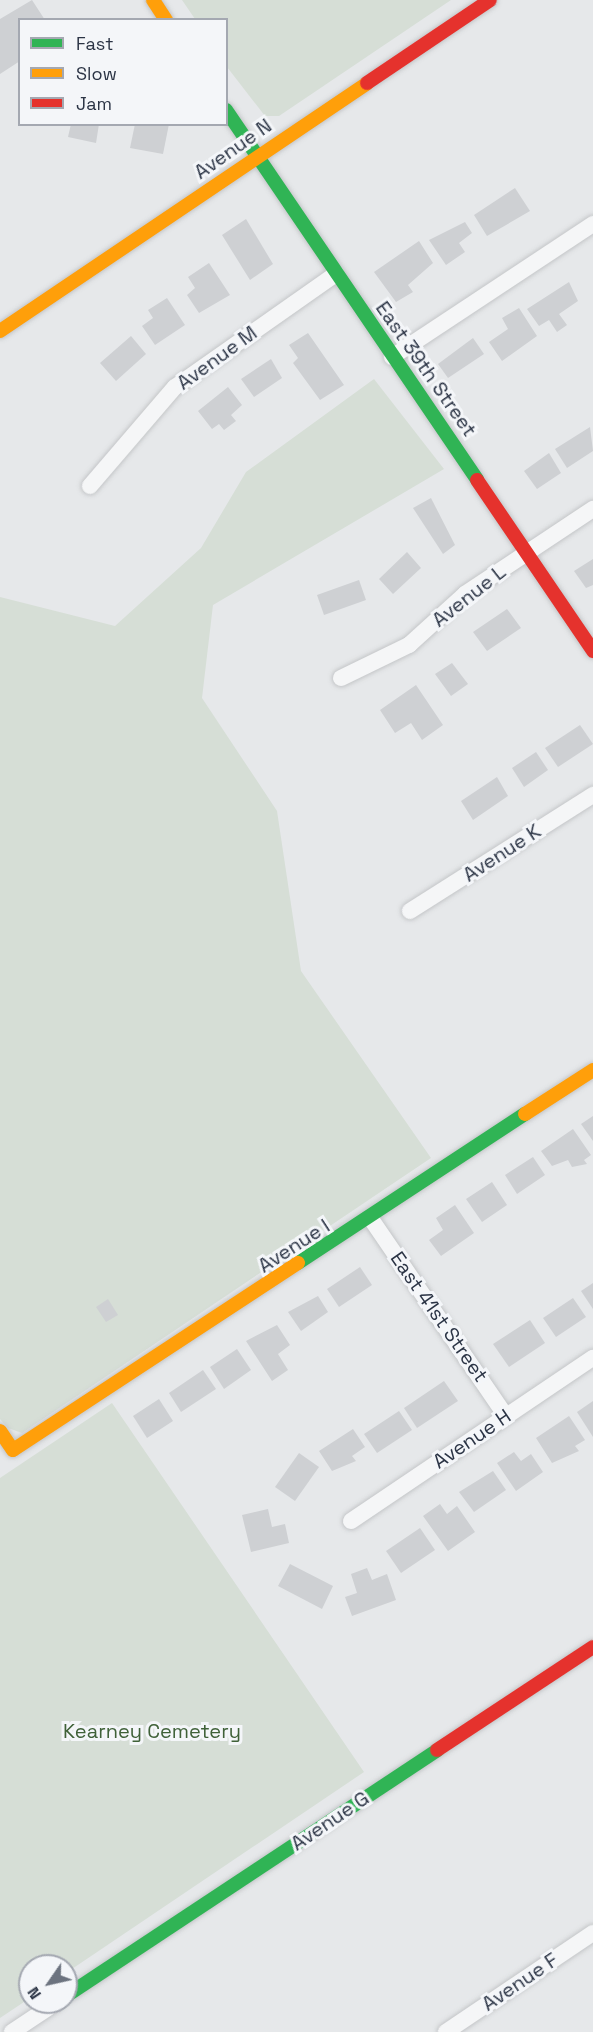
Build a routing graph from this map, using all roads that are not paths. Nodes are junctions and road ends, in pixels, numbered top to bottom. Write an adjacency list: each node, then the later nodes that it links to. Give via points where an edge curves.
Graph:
1 (153, 0): 3 (street)
2 (490, 0): 5 (street, Avenue N)
3 (165, 18)
4 (228, 113): 5 (street, East 39th Street)
5 (256, 155): 7 (street, East 39th Street); 8 (street, Avenue N)
6 (593, 224): 9 (street)
7 (336, 274): 9 (street, East 39th Street); 10 (street, Avenue M, via 175,387)
8 (0, 331)
9 (392, 357): 12 (street, East 39th Street)
10 (90, 486)
11 (593, 508): 12 (street, Avenue L)
12 (528, 552): 13 (street, East 39th Street); 14 (street, Avenue L, via 465,594 409,645)
13 (593, 651)
14 (341, 678)
15 (593, 795): 16 (street, Avenue K)
16 (410, 911)
17 (593, 1070): 18 (street, Avenue I)
18 (371, 1219): 20 (street, East 41st Street); 21 (street, Avenue I, via 13,1450)
19 (593, 1358): 20 (street, Avenue H)
20 (506, 1416): 22 (street, Avenue H)
21 (0, 1431)
22 (351, 1521)
23 (591, 1653): 25 (street, Avenue G)
24 (593, 1933): 28 (street, Avenue F)
25 (78, 1988)
26 (39, 2014): 27 (street)
27 (12, 2032)
28 (446, 2032)

